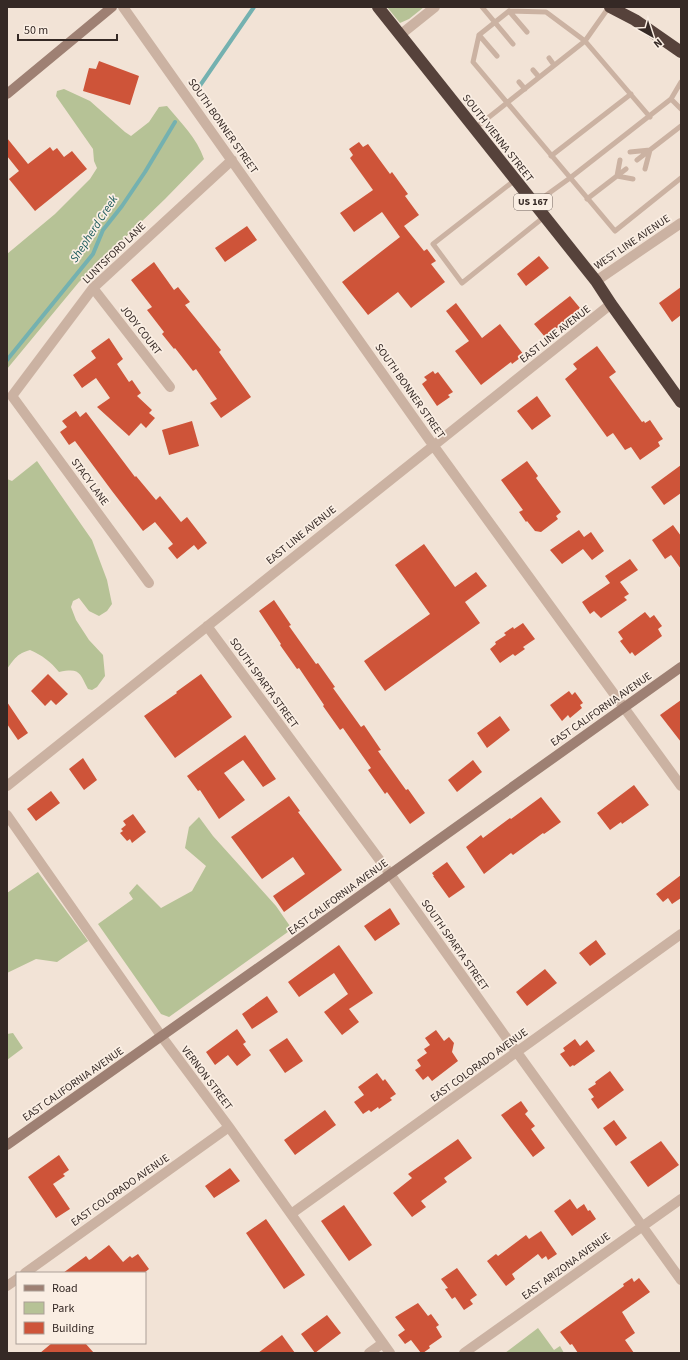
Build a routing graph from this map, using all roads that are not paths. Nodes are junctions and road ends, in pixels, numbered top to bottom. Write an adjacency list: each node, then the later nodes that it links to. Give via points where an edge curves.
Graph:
1 (112, 7): 23 (main road)
2 (123, 7): 34 (street, SOUTH BONNER STREET)
3 (378, 7): 10 (highway, SOUTH VIENNA STREET / US 167)
4 (435, 7): 10 (street)
5 (482, 7): 8 (lane)
6 (610, 7): 12 (lane); 14 (highway, via 635,20)
7 (510, 11): 8 (lane); 9 (lane); 12 (lane, via 546,12)
8 (495, 22): 11 (lane); 13 (lane)
9 (527, 32)
10 (400, 35): 30 (highway, SOUTH VIENNA STREET / US 167)
11 (479, 35): 15 (lane); 26 (lane, via 473,62)
12 (585, 41): 17 (lane); 24 (lane)
13 (513, 44)
14 (681, 52)
15 (497, 56)
16 (549, 58): 17 (lane)
17 (554, 65): 19 (lane)
18 (533, 70): 19 (lane)
19 (539, 77): 22 (lane)
20 (519, 82): 22 (lane)
21 (681, 82): 25 (lane)
22 (525, 89): 26 (lane)
23 (7, 94)
24 (630, 94): 28 (lane); 33 (lane)
25 (671, 99): 27 (lane); 28 (lane)
26 (507, 103): 30 (lane); 33 (lane)
27 (681, 109)
28 (650, 116): 40 (lane)
29 (681, 126): 31 (lane)
30 (474, 129): 43 (highway, SOUTH VIENNA STREET / US 167)
31 (650, 150): 32 (lane); 36 (lane); 38 (lane)
32 (630, 152)
33 (551, 156): 40 (lane)
34 (232, 160): 49 (street, LUNTSFORD LANE); 54 (street, SOUTH BONNER STREET)
35 (620, 160): 39 (lane)
36 (637, 160)
37 (626, 169): 39 (lane)
38 (645, 169)
39 (617, 176): 42 (lane); 44 (lane)
40 (570, 178): 44 (lane); 45 (lane)
41 (681, 178): 44 (lane, via 615,231)
42 (633, 179)
43 (515, 180): 45 (highway, SOUTH VIENNA STREET / US 167); 46 (lane, via 433,244 462,283)
44 (587, 199)
45 (534, 204): 46 (highway, SOUTH VIENNA STREET / US 167)
46 (544, 217): 48 (highway, SOUTH VIENNA STREET / US 167)
47 (681, 223): 48 (street, WEST LINE AVENUE)
48 (596, 281): 50 (highway, SOUTH VIENNA STREET / US 167)
49 (93, 288): 51 (street, JODY COURT); 52 (street, LUNTSFORD LANE)
50 (611, 304): 53 (highway, SOUTH VIENNA STREET / US 167); 54 (street, EAST LINE AVENUE)
51 (170, 387)
52 (12, 396): 55 (street, STACY LANE)
53 (681, 402)
54 (433, 445): 56 (street, EAST LINE AVENUE); 58 (street, SOUTH BONNER STREET)
55 (149, 583)
56 (207, 626): 59 (street, EAST LINE AVENUE); 62 (street, SOUTH SPARTA STREET)
57 (681, 667): 58 (main road, EAST CALIFORNIA AVENUE)
58 (624, 708): 60 (street, SOUTH BONNER STREET); 62 (main road, EAST CALIFORNIA AVENUE)
59 (7, 786)
60 (681, 786)
61 (7, 815): 64 (street, VERNON STREET)
62 (390, 874): 64 (main road, EAST CALIFORNIA AVENUE); 65 (street, SOUTH SPARTA STREET)
63 (681, 934): 65 (street, EAST COLORADO AVENUE)
64 (162, 1037): 66 (street, VERNON STREET); 67 (main road, EAST CALIFORNIA AVENUE)
65 (517, 1052): 69 (street, EAST COLORADO AVENUE); 70 (street, SOUTH SPARTA STREET)
66 (229, 1128): 69 (street, VERNON STREET); 71 (street, EAST COLORADO AVENUE)
67 (7, 1145)
68 (681, 1199): 70 (street, EAST ARIZONA AVENUE)
69 (291, 1214): 75 (street, VERNON STREET)
70 (642, 1226): 73 (street, SOUTH SPARTA STREET); 78 (street, EAST ARIZONA AVENUE)
71 (26, 1272)
72 (16, 1280): 74 (street)
73 (681, 1280)
74 (7, 1286)
75 (383, 1343): 76 (street); 77 (street, VERNON STREET)
76 (370, 1353)
77 (390, 1353)
78 (464, 1353)

